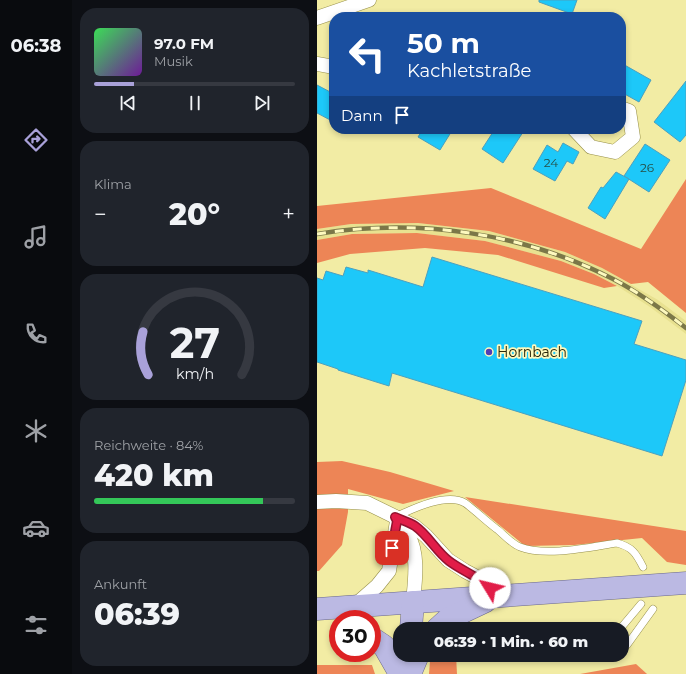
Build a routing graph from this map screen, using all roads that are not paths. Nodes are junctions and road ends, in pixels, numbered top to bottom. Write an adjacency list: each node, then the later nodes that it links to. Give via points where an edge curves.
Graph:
1 (369, 0): 2 (street)
2 (334, 12)
3 (329, 14): 4 (street)
4 (317, 18)
5 (317, 64): 6 (street)
6 (329, 66)
7 (626, 110): 8 (street, via 629,111 633,137 615,152 591,147)
8 (579, 134)
9 (317, 502): 10 (street, via 367,503)
10 (396, 519): 11 (lane, via 418,506 450,498 464,502 519,547 559,551 617,543 626,545 637,554); 13 (street, via 414,526 448,560 482,580); 14 (street, via 413,547); 18 (street, via 389,571)
11 (643, 567)
12 (686, 583): 13 (main road)
13 (498, 596): 14 (main road); 22 (main road)
14 (413, 602): 19 (main road); 21 (main road)
15 (641, 604): 23 (lane)
16 (653, 609): 24 (lane)
17 (317, 610): 20 (main road)
18 (351, 610)
19 (371, 610)
20 (329, 612)
21 (412, 622)
22 (445, 622)
23 (626, 622)
24 (629, 642)
25 (381, 644): 28 (main road)
26 (407, 662): 29 (main road)
27 (415, 662): 30 (main road)
28 (400, 674)
29 (406, 674)
30 (410, 674)

